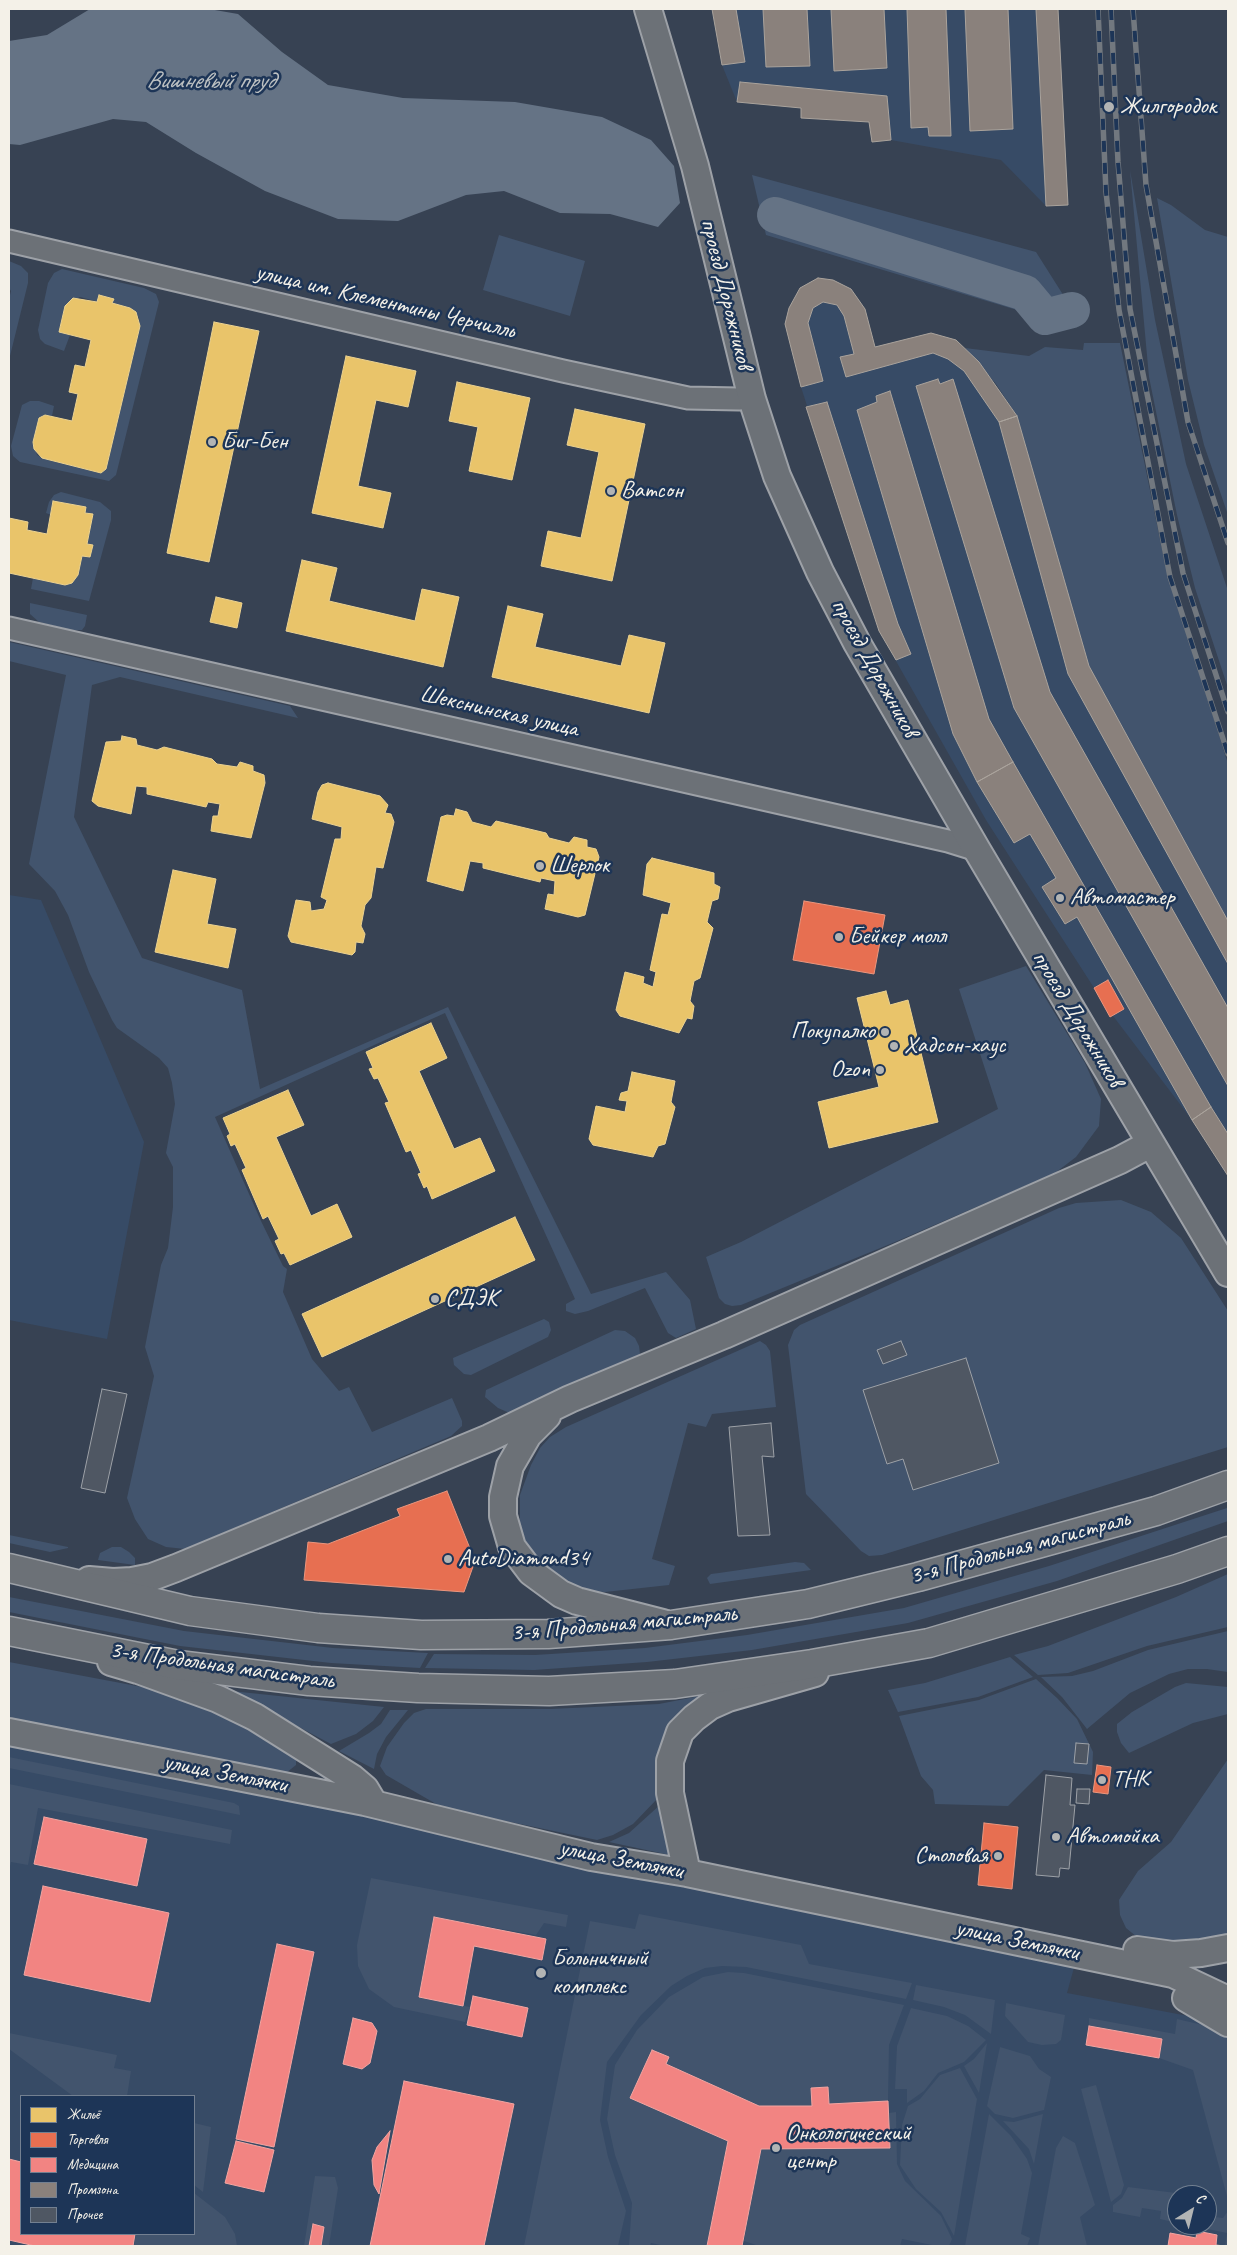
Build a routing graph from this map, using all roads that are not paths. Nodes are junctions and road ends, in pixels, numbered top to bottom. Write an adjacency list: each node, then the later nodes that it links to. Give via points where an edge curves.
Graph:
1 (648, 9): 3 (main road, проезд Дорожников, via 695,166)
2 (9, 241): 3 (street, улица им. Клементины Черчилль, via 688,398 738,399)
3 (752, 396): 5 (main road, проезд Дорожников, via 777,476 820,572 857,643)
4 (9, 628): 5 (street, Шекснинская улица)
5 (977, 850): 6 (main road, проезд Дорожников)
6 (1150, 1144): 7 (main road, проезд Дорожников); 8 (main road, via 749,1324)
7 (1228, 1273)
8 (570, 1399): 11 (main road, via 489,1438 152,1577 113,1582); 12 (main road, via 536,1425 510,1466 504,1490 503,1516 512,1548 532,1572 561,1594)
9 (1228, 1485): 12 (highway, 3-я Продольная магистраль, via 1156,1511 918,1577 808,1604)
10 (1228, 1550): 15 (highway, 3-я Продольная магистраль, via 1177,1569)
11 (9, 1568): 12 (highway, 3-я Продольная магистраль, via 190,1611 318,1628 421,1636 548,1634)
12 (671, 1625)
13 (9, 1631): 15 (highway, 3-я Продольная магистраль, via 178,1665 309,1680 418,1688 539,1690 676,1684)
14 (9, 1635): 17 (main road, via 138,1670 218,1699 297,1741 352,1778 365,1789)
15 (930, 1643): 18 (main road, via 746,1692 710,1706 694,1718 680,1732 670,1761 672,1810)
16 (9, 1732): 17 (main road, улица Землячки)
17 (374, 1804): 18 (main road, улица Землячки, via 591,1857)
18 (687, 1873): 20 (main road, улица Землячки)
19 (1228, 1948): 20 (main road, via 1201,1954 1173,1955 1137,1950)
20 (1087, 1955): 22 (main road, улица Землячки); 24 (main road, via 1172,1990)
21 (1228, 1967): 22 (main road)
22 (1173, 1974): 23 (main road, улица Землячки)
23 (1228, 2000)
24 (1228, 2023)

